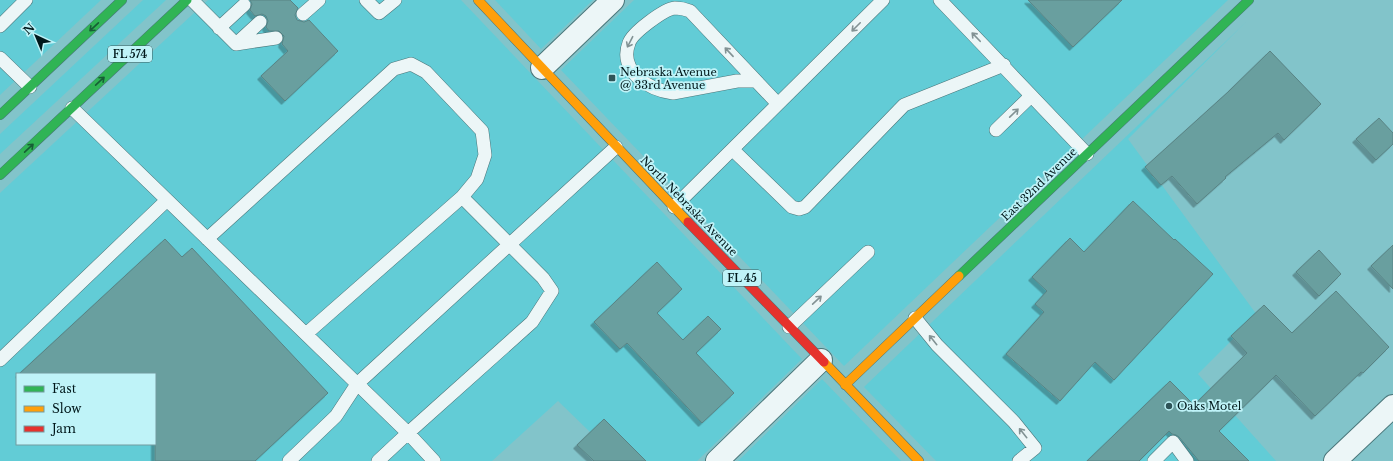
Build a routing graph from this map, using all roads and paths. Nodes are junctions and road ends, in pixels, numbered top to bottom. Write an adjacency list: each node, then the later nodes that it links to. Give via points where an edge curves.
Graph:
1 (26, 0): 16 (lane)
2 (122, 0): 24 (main road, one-way to 24)
3 (187, 0): 27 (main road, FL 574, one-way to 3)
4 (192, 0): 17 (lane)
5 (318, 0): 14 (lane)
6 (366, 0): 7 (lane, via 379,13)
7 (395, 0)
8 (478, 0): 22 (main road, North Nebraska Avenue / FL 45)
9 (613, 0): 22 (street)
10 (884, 0): 26 (lane, one-way to 26)
11 (940, 0): 21 (lane, one-way to 11)
12 (1249, 0): 32 (main road, East 32nd Avenue)
13 (244, 5): 17 (lane)
14 (303, 14)
15 (260, 22): 19 (lane)
16 (0, 26)
17 (220, 28): 19 (lane)
18 (276, 38): 19 (lane)
19 (236, 44)
20 (0, 58): 24 (lane)
21 (1004, 65): 25 (lane); 31 (lane, via 904,105 804,207 799,209 792,207)
22 (542, 68): 30 (main road, North Nebraska Avenue / FL 45)
23 (756, 81): 23 (lane, one-way to 23, via 690,11 683,8 671,9 660,14 634,35 626,50 626,59 634,74 648,86 665,92 737,81); 26 (lane)
24 (30, 87): 28 (main road)
25 (1031, 96): 29 (lane, one-way to 25); 32 (lane)
26 (778, 104): 31 (lane)
27 (72, 108): 33 (main road, FL 574, one-way to 27); 35 (lane)
28 (0, 115)
29 (996, 130)
30 (616, 147): 36 (main road, North Nebraska Avenue / FL 45); 38 (lane)
31 (733, 150): 36 (lane)
32 (1088, 154): 40 (main road, East 32nd Avenue)
33 (0, 175)
34 (462, 196): 37 (lane, via 477,179 485,155 482,131 426,72 411,64 394,69); 38 (lane); 42 (lane)
35 (167, 200): 37 (lane); 43 (lane)
36 (674, 207): 41 (main road, North Nebraska Avenue / FL 45)
37 (207, 239): 42 (lane)
38 (509, 244): 45 (lane); 48 (lane, via 543,278 552,291 532,322)
39 (868, 252): 41 (lane, one-way to 39)
40 (915, 318): 46 (main road, East 32nd Avenue); 54 (lane, one-way to 40, via 1035,448 1014,422)
41 (789, 327): 44 (main road, North Nebraska Avenue / FL 45)
42 (306, 334): 45 (lane)
43 (0, 360)
44 (821, 360): 46 (main road, North Nebraska Avenue / FL 45); 52 (street)
45 (357, 384): 48 (lane); 49 (lane, via 336,416)
46 (845, 385): 53 (main road, North Nebraska Avenue / FL 45)
47 (1393, 406): 57 (street)
48 (408, 433): 50 (lane); 51 (lane)
49 (289, 461)
50 (378, 461)
51 (434, 461)
52 (717, 461)
53 (919, 461)
54 (1019, 461)
55 (1154, 461): 56 (lane, via 1173,442)
56 (1187, 461)
57 (1335, 461)

